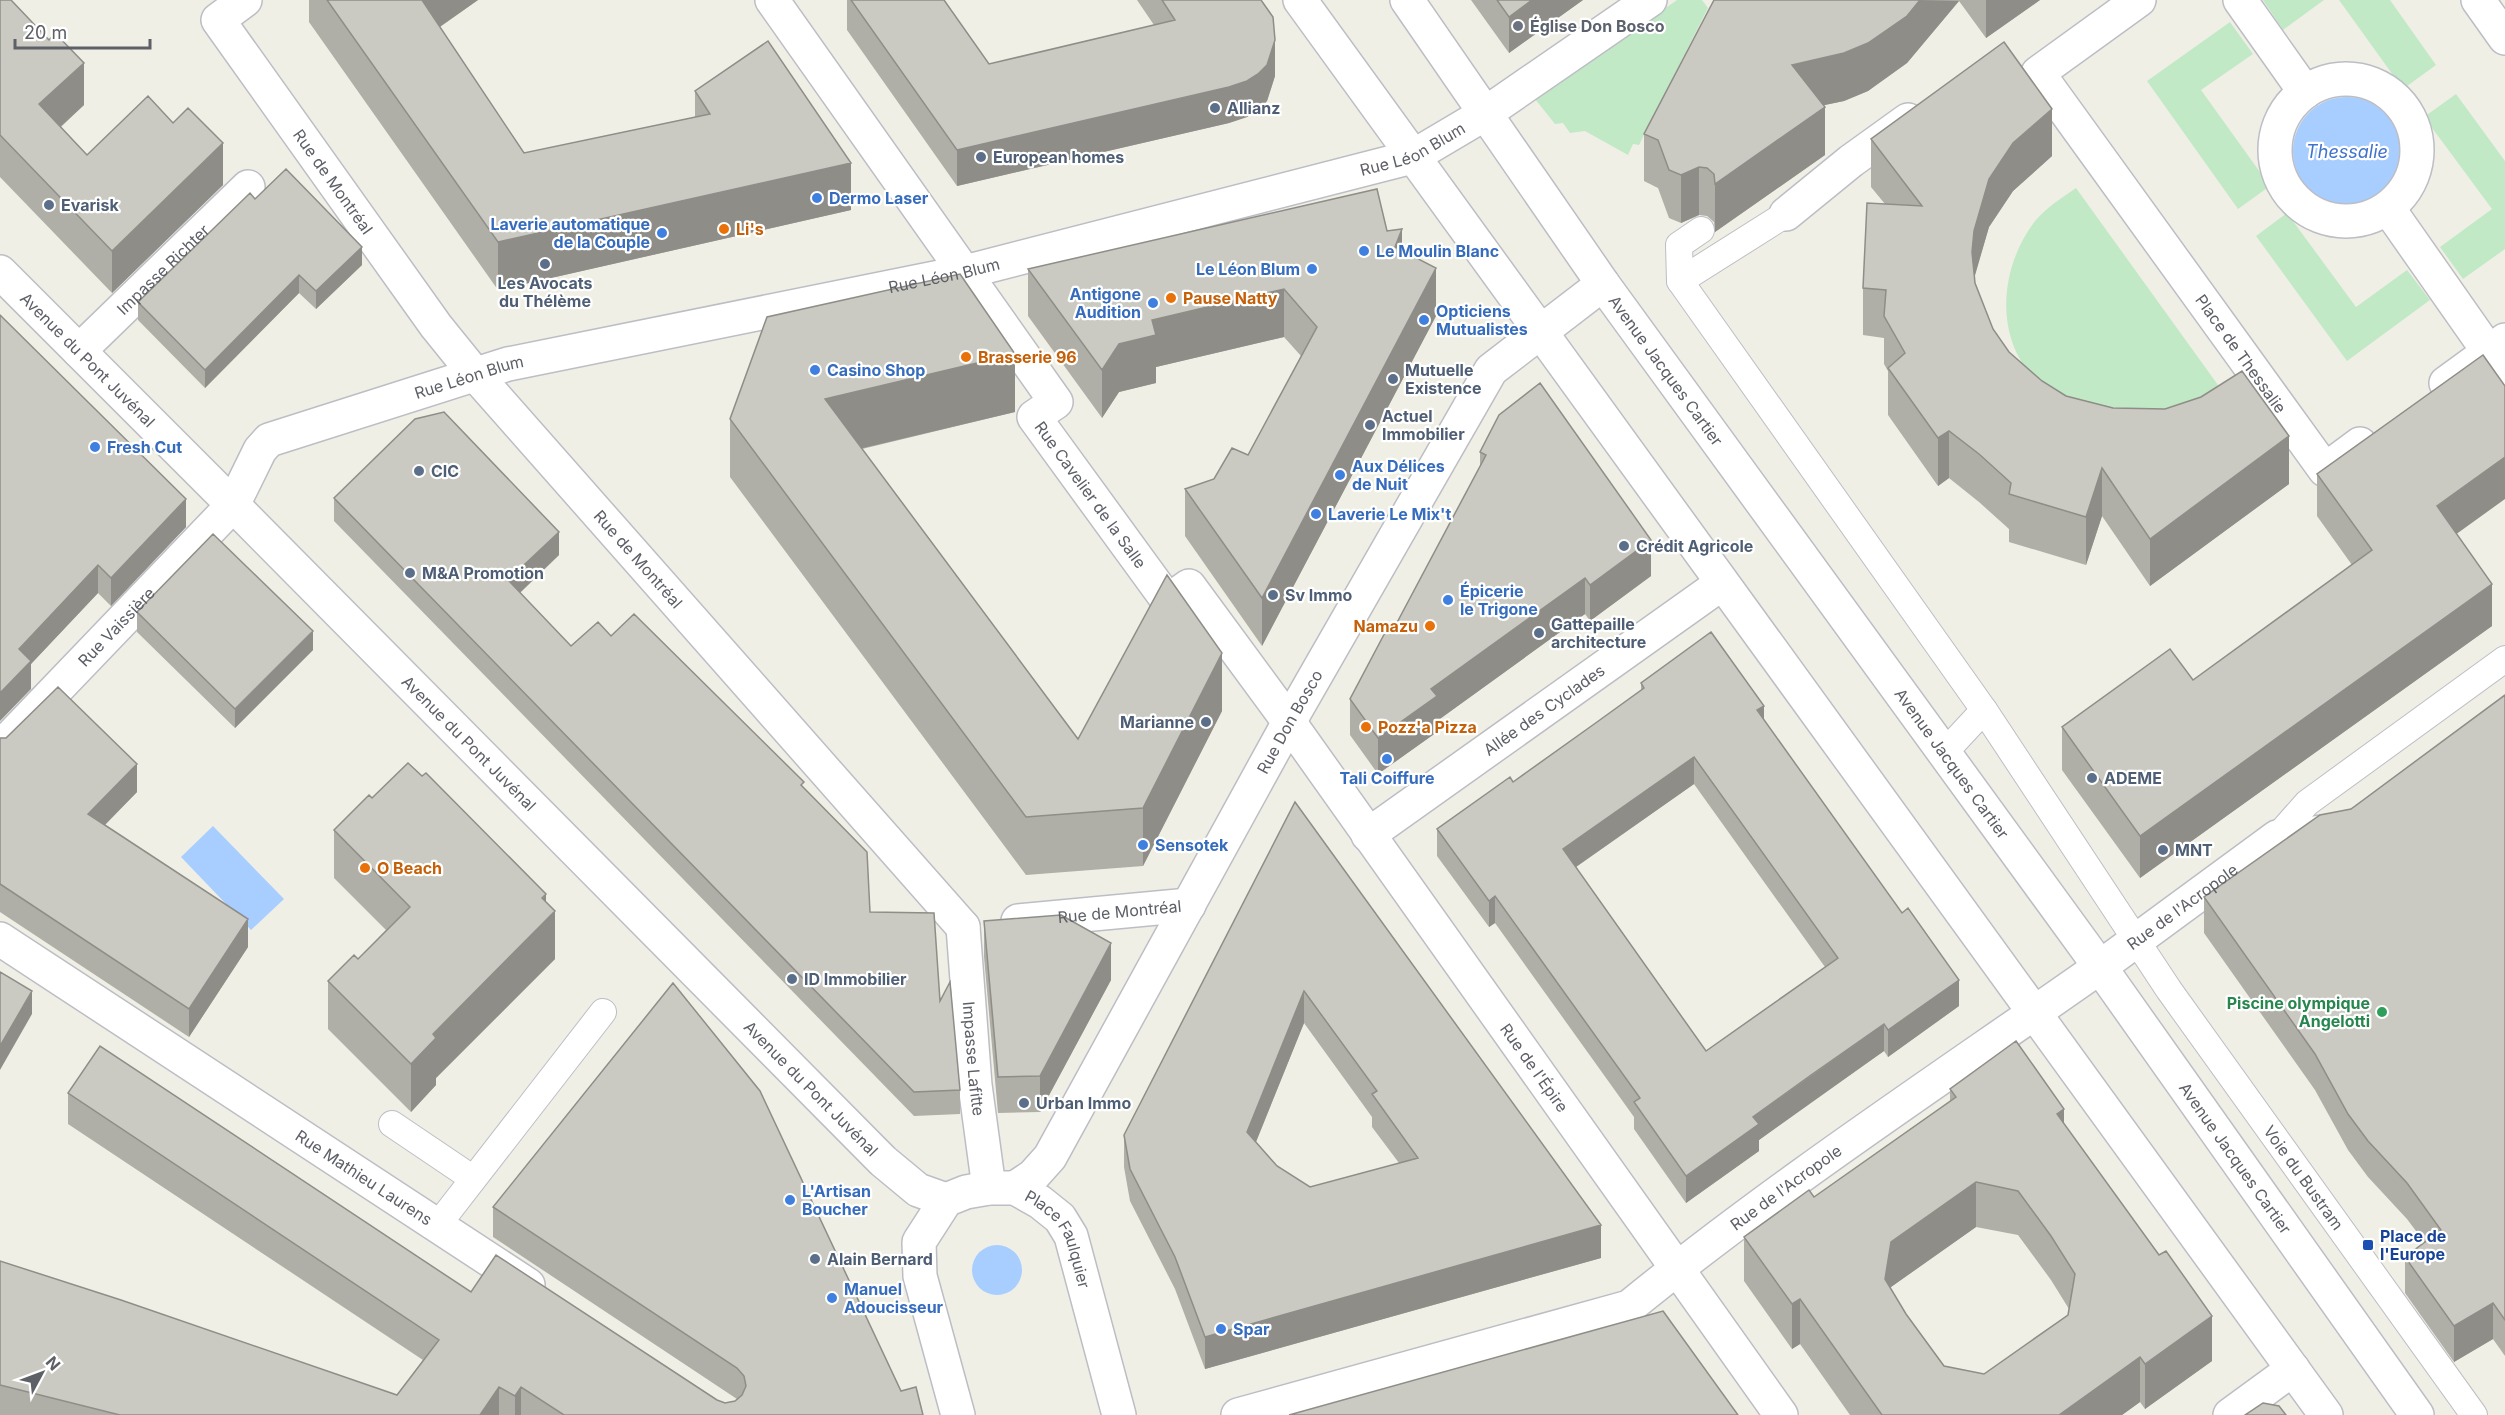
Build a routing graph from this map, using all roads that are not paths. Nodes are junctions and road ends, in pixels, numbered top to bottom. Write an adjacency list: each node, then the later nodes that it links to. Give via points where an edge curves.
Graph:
1 (245, 0): 25 (street, Rue de Montréal, via 218,20 436,326)
2 (772, 0): 19 (street, Rue Cavelier de la Salle)
3 (1300, 0): 13 (street)
4 (1407, 0): 12 (street, Avenue Jacques Cartier)
5 (1650, 0): 12 (street, Rue Léon Blum)
6 (2139, 0): 27 (street, Place de Thessalie, via 2026,70 2325,470)
7 (2240, 0): 10 (street)
8 (2478, 0): 9 (street)
9 (2505, 38)
10 (2305, 92): 15 (street, via 2328,81 2352,79 2386,92 2403,109 2415,131 2417,156 2411,180); 15 (street, via 2286,111 2276,135 2275,162 2284,186 2307,210 2338,221 2364,220)
11 (1936, 100): 16 (street)
12 (1483, 114): 13 (street, Rue Léon Blum); 21 (street, Avenue Jacques Cartier)
13 (1412, 157): 19 (street, Rue Léon Blum); 22 (street)
14 (248, 187): 23 (street, Impasse Richter)
15 (2388, 208): 24 (street)
16 (1786, 214): 20 (lane)
17 (1701, 230): 20 (lane, via 1678,245)
18 (0, 272): 23 (street, Avenue du Pont Juvénal)
19 (965, 272): 25 (street, Rue Léon Blum); 32 (street, Rue Cavelier de la Salle, via 1056,402 1034,417 1168,601 1190,586)
20 (1680, 281): 31 (lane, Voie du Bustram)
21 (1603, 284): 22 (street, Rue Don Bosco); 34 (street, Avenue Jacques Cartier)
22 (1539, 332): 29 (street); 32 (street, Rue Don Bosco, via 1491,370)
23 (79, 351): 28 (street, Avenue du Pont Juvénal)
24 (2500, 356): 26 (street)
25 (474, 373): 28 (street, Rue Léon Blum, via 269,440 260,450); 39 (street, Rue de Montréal)
26 (2422, 400)
27 (2383, 428)
28 (233, 505): 33 (street, Rue Vaissière); 48 (street, Avenue du Pont Juvénal, via 883,1161 918,1190)
29 (1721, 584): 36 (street, Allée des Cyclades); 44 (street)
30 (2505, 659): 37 (lane, Rue de l'Acropole, via 2307,803)
31 (1984, 710): 34 (lane); 41 (lane, Voie du Bustram)
32 (1289, 722): 36 (street, Rue de l'Épire); 38 (street, Rue Don Bosco)
33 (0, 748)
34 (1945, 752): 42 (street, Avenue Jacques Cartier)
35 (2358, 817): 37 (street, Rue de l'Acropole, via 2340,830)
36 (1368, 835): 50 (street, Rue de l'Épire)
37 (2277, 837): 41 (street, Rue de l'Acropole)
38 (1189, 905): 39 (street, Rue de Montréal); 47 (street, Rue Don Bosco, via 1050,1157 1033,1176)
39 (963, 927): 47 (street, Impasse Lafitte, via 975,1085)
40 (0, 939): 49 (street, Rue Mathieu Laurens)
41 (2136, 940): 42 (street, Rue de l'Acropole); 60 (lane, Voie du Bustram)
42 (2100, 967): 44 (street, Rue de l'Acropole); 59 (street, Avenue Jacques Cartier)
43 (603, 1012): 46 (lane)
44 (2034, 1013): 50 (street, Rue de l'Acropole); 52 (street)
45 (392, 1124): 46 (lane)
46 (472, 1178): 49 (lane)
47 (1002, 1188): 48 (street, via 966,1192); 54 (street, Place Faulquier, via 1040,1202 1060,1218 1071,1236)
48 (946, 1200): 53 (street, via 919,1242 918,1259)
49 (437, 1226): 51 (street, Rue Mathieu Laurens)
50 (1677, 1268): 55 (street, Rue de l'Acropole, via 1629,1307); 56 (street, Rue de l'Épire)
51 (557, 1304)
52 (2293, 1369): 57 (street); 58 (street)
53 (958, 1415)
54 (1119, 1415)
55 (1238, 1415)
56 (1780, 1415)
57 (2230, 1415)
58 (2326, 1415)
59 (2417, 1415)
60 (2474, 1415)

